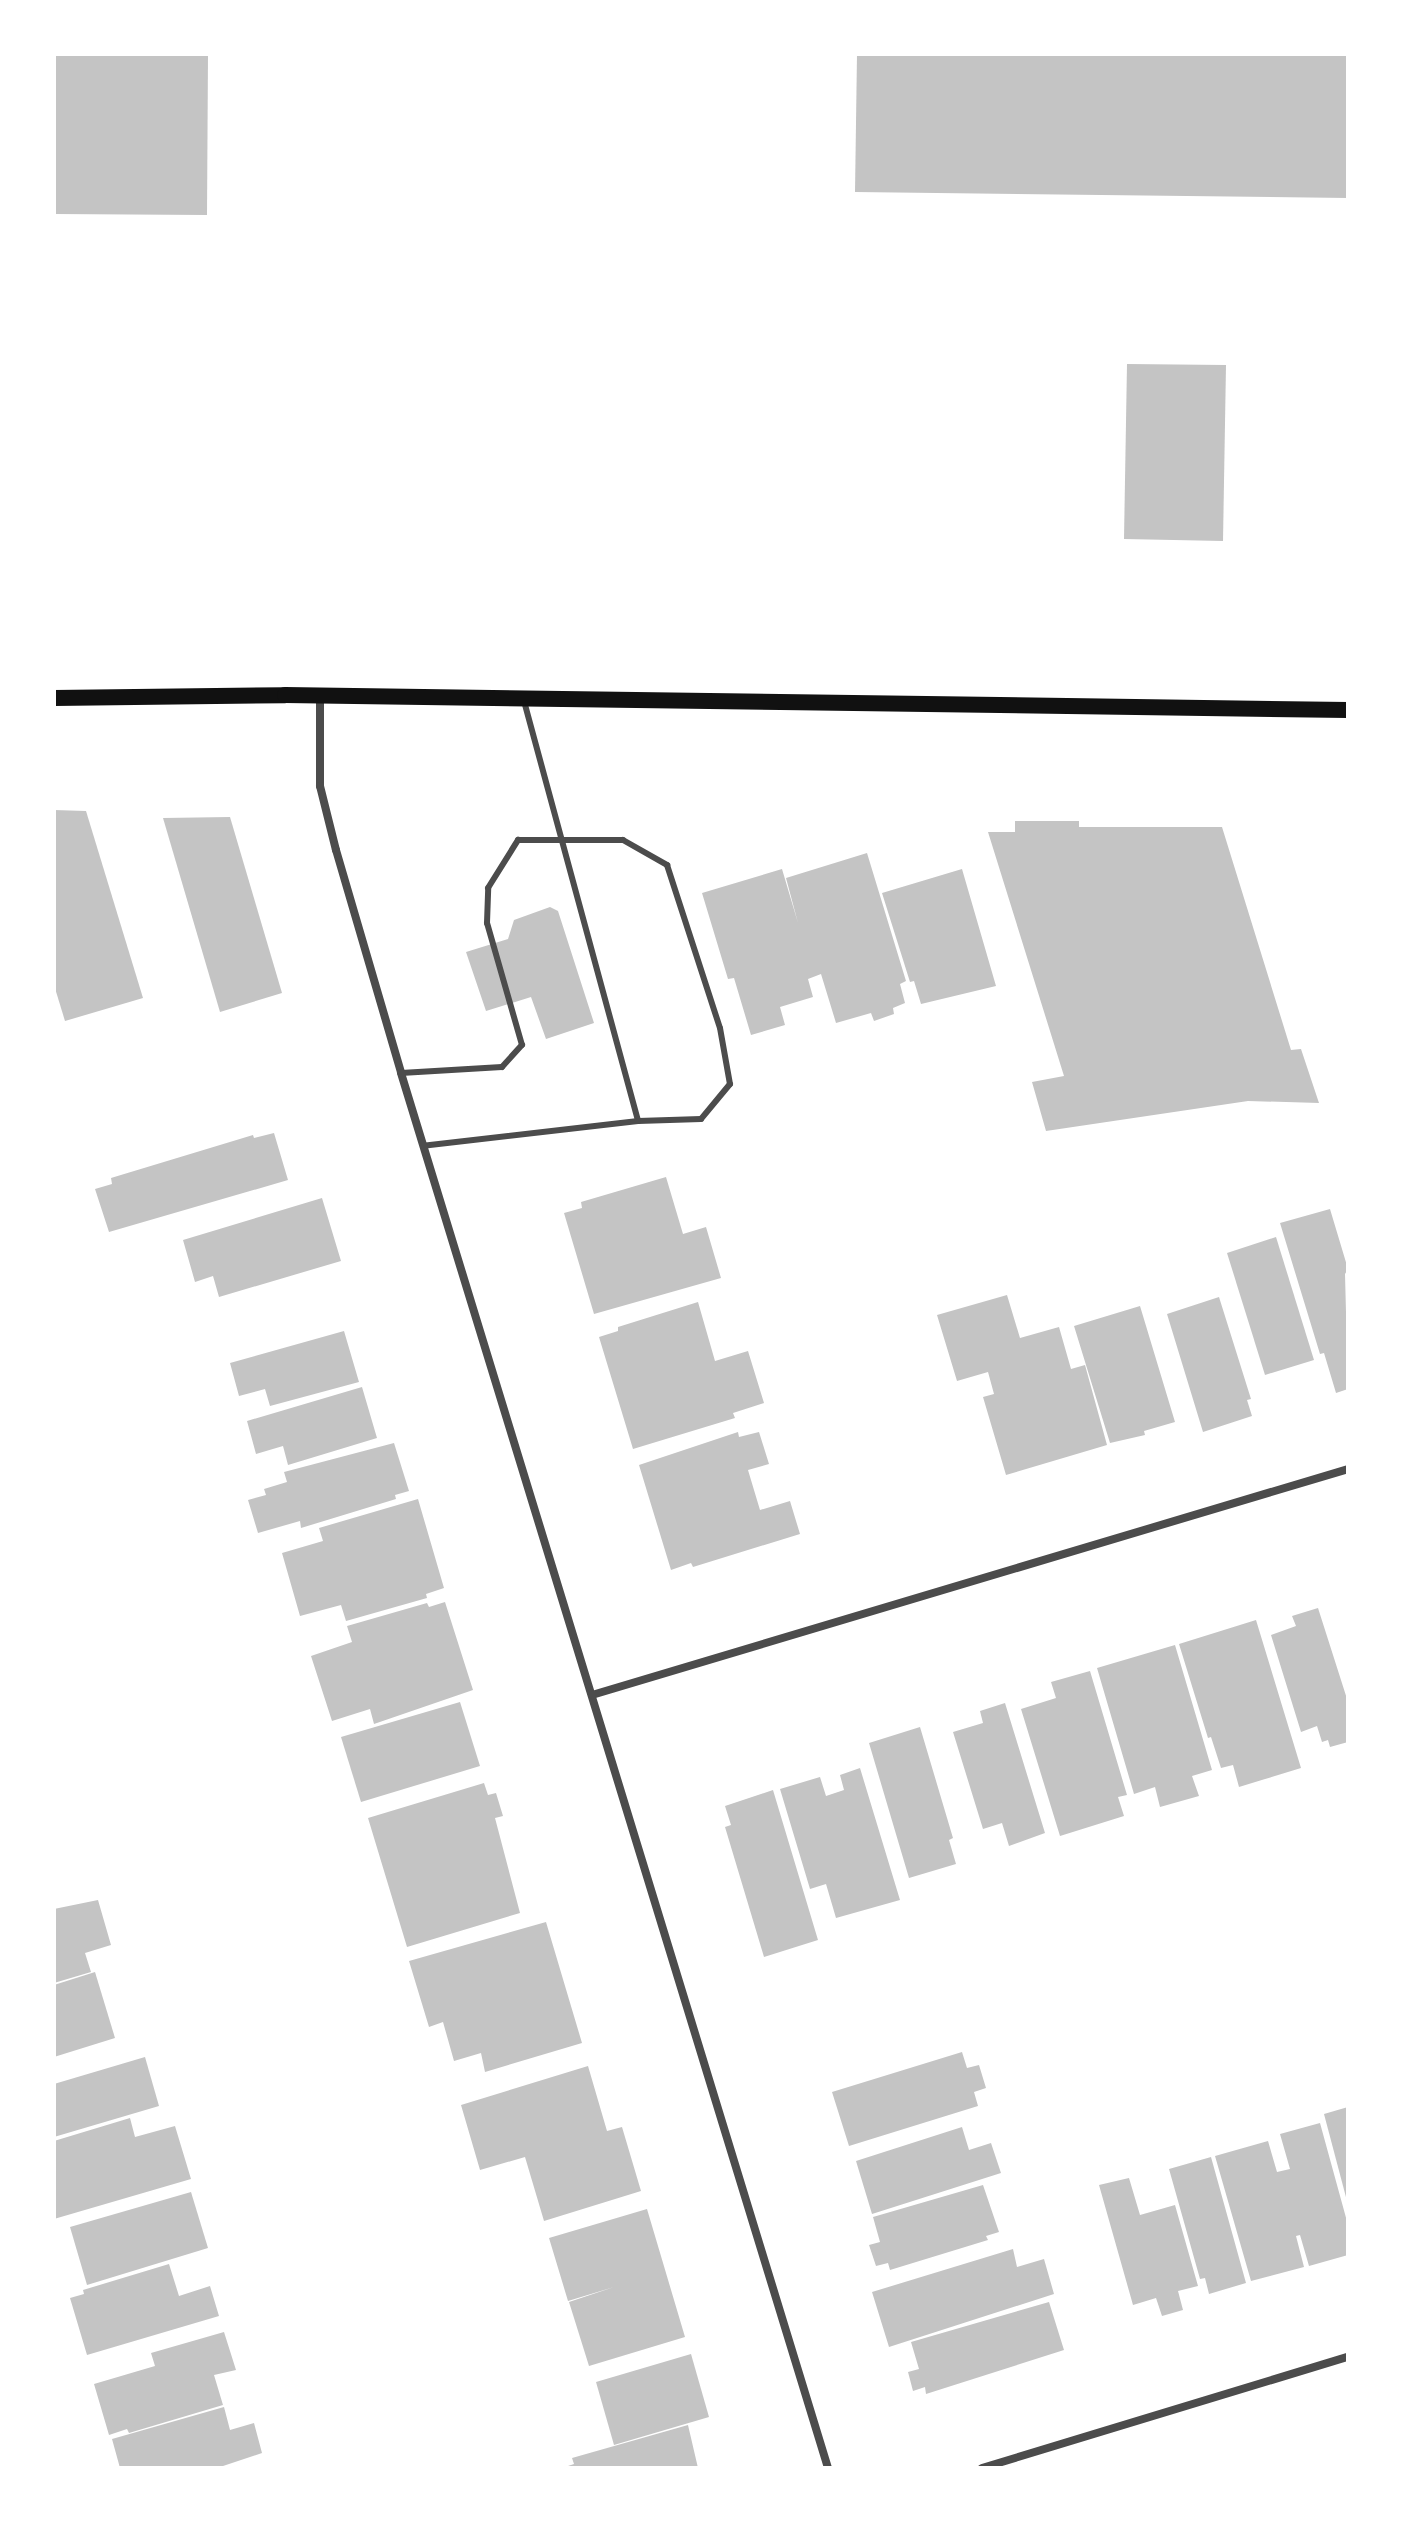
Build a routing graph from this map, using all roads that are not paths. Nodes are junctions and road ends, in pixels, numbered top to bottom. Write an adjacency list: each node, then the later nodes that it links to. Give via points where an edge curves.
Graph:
1 (320, 697): 2 (main road); 3 (main road); 6 (street, via 320,786)
2 (54, 698)
3 (524, 701): 4 (main road); 5 (lane)
4 (1348, 710)
5 (561, 838): 6 (lane, via 518,840 488,888 487,923 522,1045 502,1067); 7 (lane); 7 (lane, via 623,840 667,865 720,1028 730,1084 701,1119)
6 (401, 1073): 8 (street)
7 (638, 1121): 8 (lane)
8 (423, 1146): 10 (street)
9 (1348, 1469): 10 (street)
10 (592, 1695): 12 (street)
11 (1348, 2357): 13 (street)
12 (828, 2468)
13 (982, 2468)

